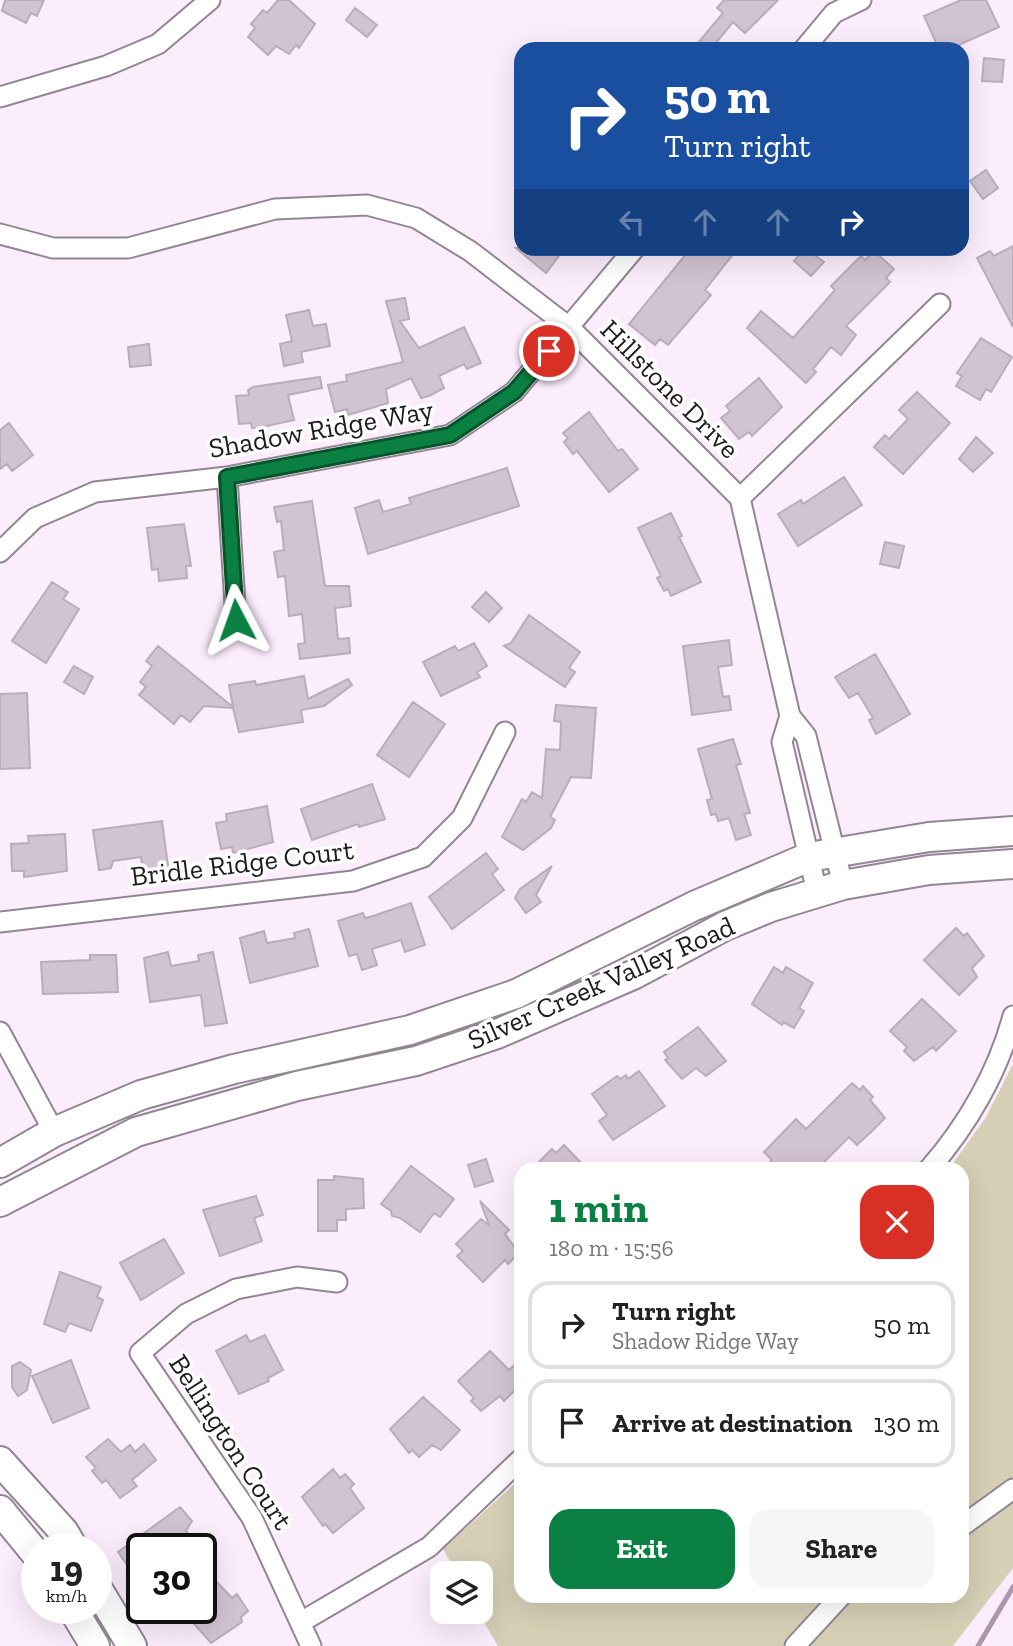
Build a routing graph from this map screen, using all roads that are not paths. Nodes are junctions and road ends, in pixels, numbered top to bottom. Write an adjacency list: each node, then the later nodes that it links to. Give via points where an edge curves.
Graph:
1 (210, 0): 4 (street, via 158,44 106,66)
2 (861, 0): 3 (street, via 834,13)
3 (810, 42)
4 (0, 97)
5 (0, 234): 8 (street, Hillstone Drive, via 53,248 128,248 275,209 366,205 416,218 460,244)
6 (628, 256): 8 (street, Shadow Ridge Way)
7 (940, 304): 10 (street)
8 (569, 327): 9 (street, Shadow Ridge Way, via 514,392 450,435); 10 (street, Hillstone Drive)
9 (227, 477): 11 (street, Shadow Ridge Way, via 95,492 35,518); 12 (street)
10 (740, 498): 15 (street, Hillstone Drive, via 790,716 806,736)
11 (0, 552)
12 (236, 620)
13 (505, 732): 18 (street, Bridle Ridge Court, via 462,818 423,858 353,881)
14 (1013, 831): 15 (main road, Silver Creek Valley Road, via 929,837)
15 (822, 854): 17 (street, Hillstone Drive); 17 (street, Hillstone Drive); 21 (main road, Silver Creek Valley Road, via 694,906 516,994 410,1030 141,1095)
16 (1013, 864): 17 (main road, Silver Creek Valley Road, via 929,870)
17 (830, 889): 24 (main road, Silver Creek Valley Road, via 725,926 635,974 497,1034 416,1061 298,1086 136,1132)
18 (0, 922)
19 (1013, 1016): 22 (street, via 1006,1042 958,1136)
20 (0, 1031): 21 (street)
21 (54, 1132): 23 (main road, Silver Creek Valley Road)
22 (935, 1162)
23 (0, 1163)
24 (0, 1202)
25 (337, 1282): 35 (street, Bellington Court, via 297,1277 236,1289 186,1314 141,1353 252,1518)
26 (0, 1461): 31 (main road)
27 (514, 1466): 35 (street, via 429,1547)
28 (1013, 1489): 30 (street)
29 (0, 1510): 32 (main road)
30 (969, 1521)
31 (65, 1533)
32 (21, 1536)
33 (835, 1603): 40 (street)
34 (112, 1613): 38 (main road)
35 (301, 1622): 39 (street, Bellington Court)
36 (82, 1624): 37 (main road)
37 (95, 1646)
38 (132, 1646)
39 (312, 1646)
40 (795, 1646)

